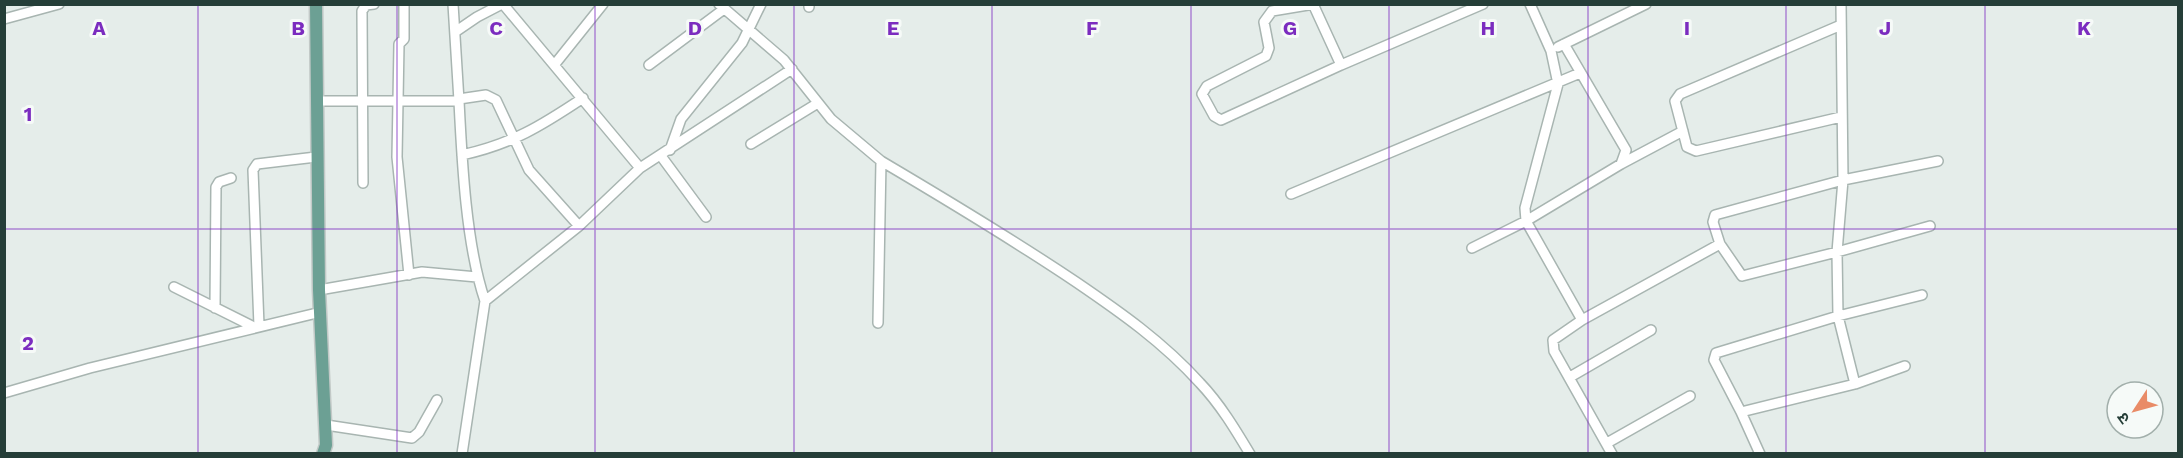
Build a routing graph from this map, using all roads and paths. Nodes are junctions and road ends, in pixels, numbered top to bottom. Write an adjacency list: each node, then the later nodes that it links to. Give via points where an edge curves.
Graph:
1 (58, 4): 15 (street)
2 (316, 4): 29 (main road)
3 (374, 4): 30 (street, via 366,5 362,12)
4 (404, 4): 31 (street)
5 (453, 4): 18 (street)
6 (502, 4): 18 (street); 21 (street)
7 (603, 4): 21 (street)
8 (761, 4): 17 (street)
9 (1483, 4): 23 (street)
10 (1530, 4): 20 (street)
11 (1646, 4): 19 (street)
12 (1841, 4): 16 (street)
13 (1314, 5): 23 (street); 23 (street, via 1272,10 1264,22 1269,48 1266,56 1208,86 1202,94 1214,116 1224,120)
14 (721, 7): 17 (street); 22 (street)
15 (4, 19)
16 (1841, 26): 33 (street); 34 (street, via 1680,94 1676,101)
17 (748, 29): 24 (street); 37 (street, via 681,119)
18 (455, 32): 28 (street)
19 (1564, 44): 20 (street); 25 (street)
20 (1551, 51): 26 (street)
21 (555, 64): 27 (street)
22 (650, 65)
23 (1341, 65)
24 (792, 69): 32 (street); 37 (street)
25 (1580, 73): 26 (street); 43 (street, via 1626,150)
26 (1558, 84): 48 (street); 50 (street, via 1525,208)
27 (583, 98): 35 (street); 44 (street)
28 (459, 100): 31 (street); 35 (street, via 491,96); 38 (street)
29 (317, 101): 30 (street); 40 (main road)
30 (362, 101): 31 (street); 47 (street)
31 (396, 101): 56 (street)
32 (818, 103): 36 (street); 41 (street)
33 (1841, 117): 34 (street, via 1704,151 1687,147); 46 (street)
34 (1683, 131): 43 (street)
35 (513, 140): 38 (street); 51 (street, via 536,179)
36 (751, 144)
37 (670, 150): 39 (street)
38 (462, 155): 57 (street)
39 (660, 156): 44 (street); 49 (street)
40 (316, 157): 59 (main road); 67 (street, via 268,161 254,167)
41 (881, 161): 66 (street); 80 (street, via 1019,243 1130,318 1201,384)
42 (1938, 161): 46 (street)
43 (1621, 164): 50 (street)
44 (640, 168): 51 (street)
45 (231, 178): 62 (street, via 216,187)
46 (1843, 180): 53 (street, via 1715,215 1713,222); 55 (street)
47 (363, 183)
48 (1291, 194)
49 (706, 217)
50 (1526, 221): 54 (street); 65 (street)
51 (579, 226): 61 (street)
52 (1930, 226): 55 (street)
53 (1720, 244): 55 (street, via 1742,276); 65 (street)
54 (1472, 248)
55 (1837, 252): 64 (street)
56 (408, 275): 57 (street); 59 (street)
57 (477, 277): 61 (street)
58 (174, 287): 62 (street)
59 (319, 290): 63 (main road)
60 (1922, 295): 64 (street)
61 (485, 301): 79 (street)
62 (215, 308): 67 (street)
63 (321, 312): 67 (street); 76 (main road)
64 (1838, 316): 71 (street); 75 (street, via 1716,353 1714,360)
65 (1582, 320): 70 (street, via 1552,344)
66 (878, 323)
67 (256, 326): 72 (street, via 67,373)
68 (1651, 330): 70 (street)
69 (1905, 366): 71 (street)
70 (1570, 377): 77 (street)
71 (1855, 384): 75 (street)
72 (4, 393)
73 (1689, 396): 77 (street)
74 (437, 400): 76 (street, via 412,438)
75 (1741, 412): 82 (street)
76 (326, 425): 78 (main road, via 327,445)
77 (1608, 444): 81 (street)
78 (323, 453)
79 (462, 453)
80 (1250, 453)
81 (1612, 453)
82 (1760, 453)

